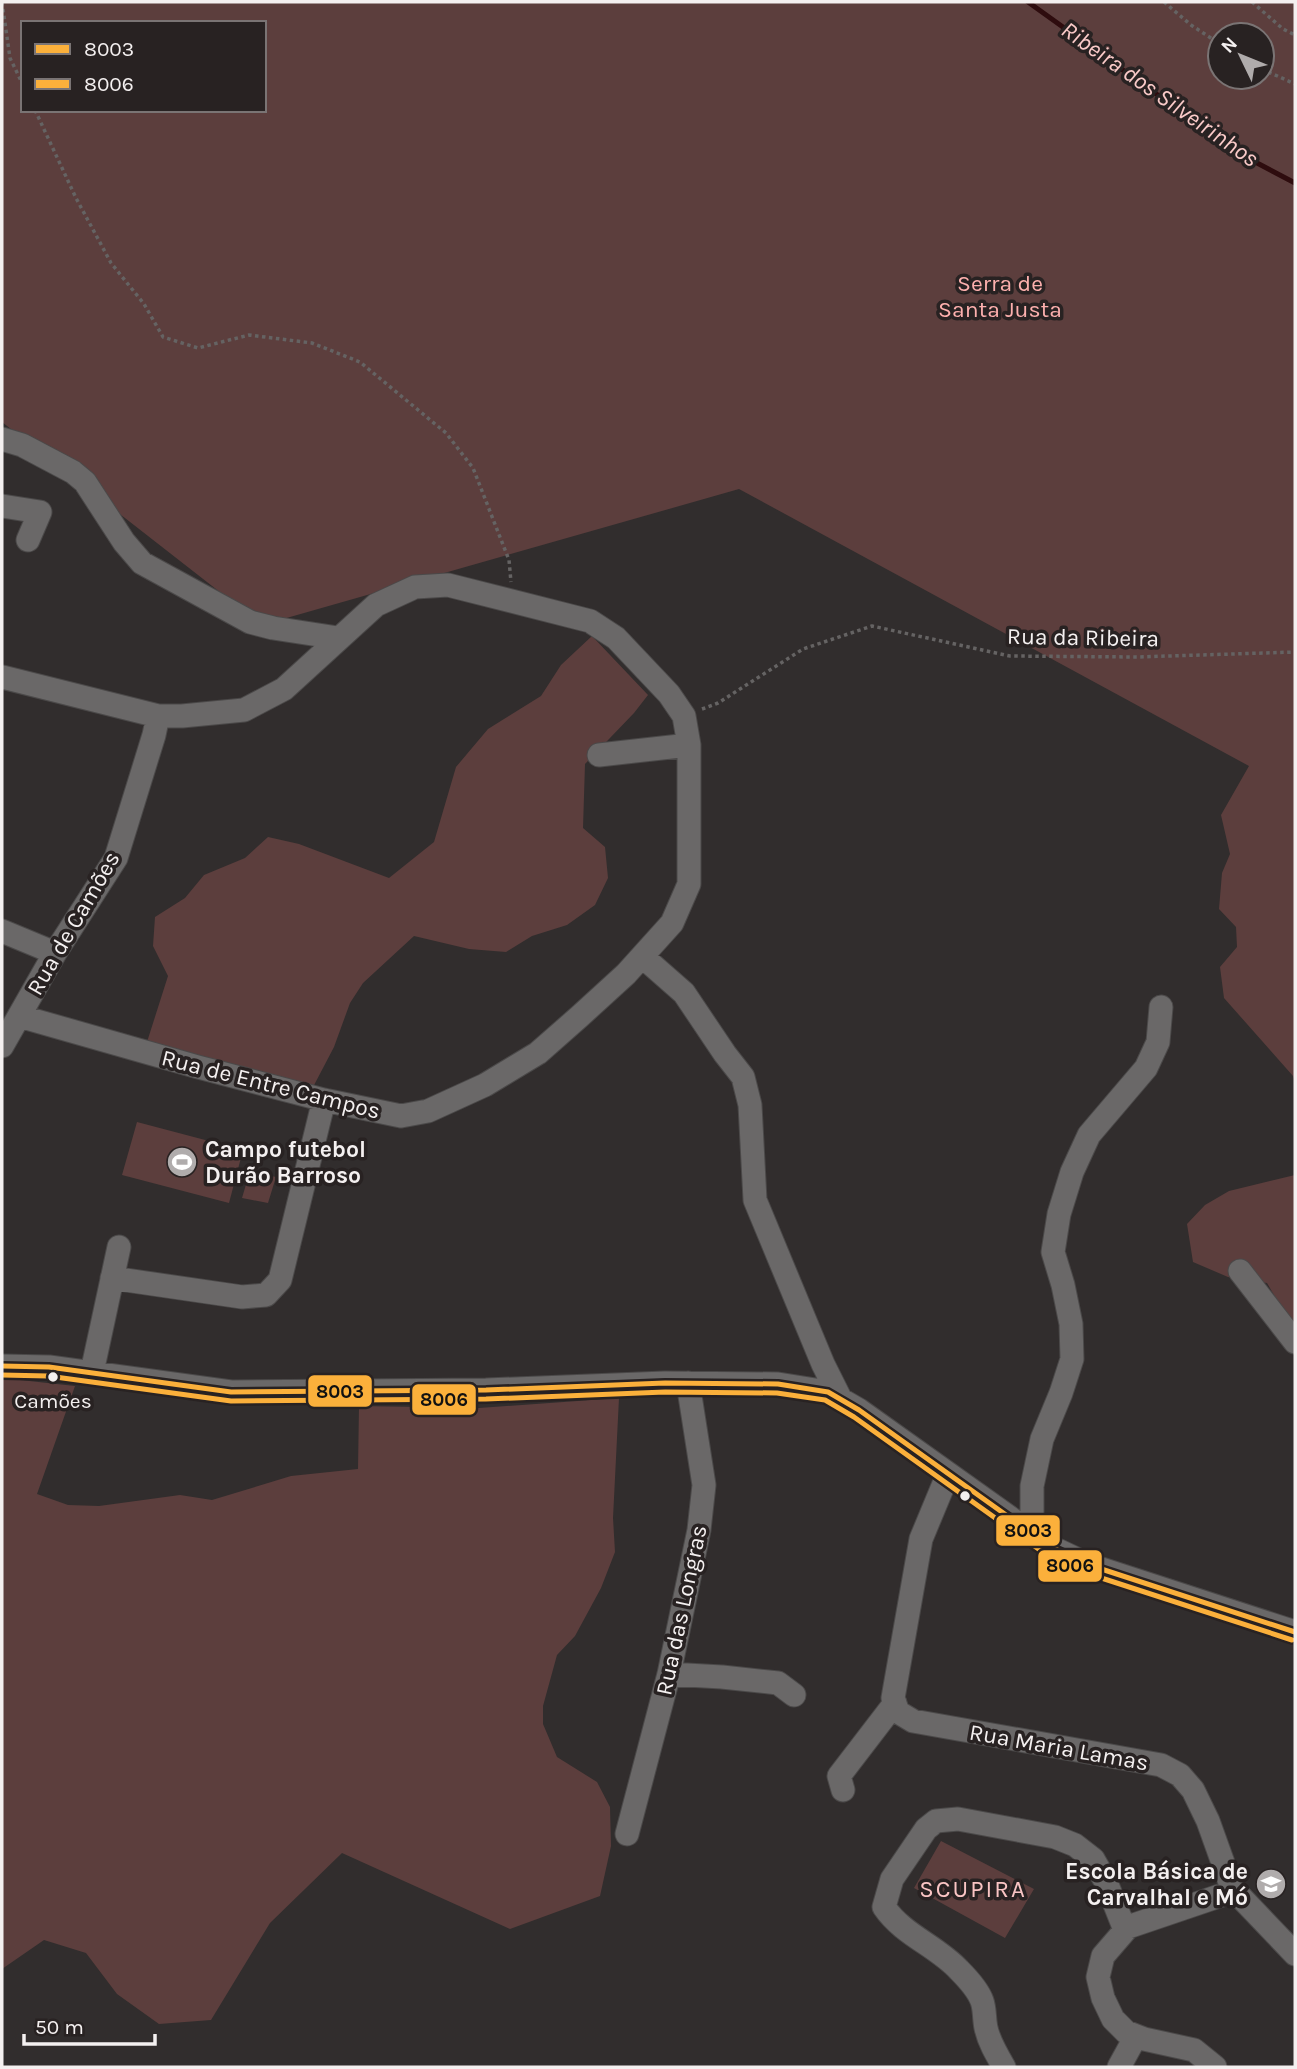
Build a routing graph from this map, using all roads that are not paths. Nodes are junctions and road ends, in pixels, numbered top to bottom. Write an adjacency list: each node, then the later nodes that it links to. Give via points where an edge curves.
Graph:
1 (2, 439): 4 (street, via 22,444 85,482 142,563 250,622)
2 (2, 506): 3 (street, via 40,512)
3 (28, 540)
4 (338, 638): 6 (street, via 284,690 244,710); 7 (street, Rua de Entre Campos, via 376,605 415,587 448,585 590,621 616,638 669,694 684,716)
5 (2, 677): 6 (street)
6 (158, 716): 10 (street, Rua de Camões, via 116,858)
7 (689, 744): 8 (street); 11 (street, Rua de Entre Campos, via 689,884 672,923)
8 (598, 755)
9 (2, 931): 10 (street)
10 (55, 953): 13 (street, Rua de Camões)
11 (643, 957): 15 (street, Rua de Entre Campos, via 538,1053 485,1085 428,1111 401,1116); 23 (street, via 684,993 743,1077 750,1105 755,1200)
12 (1161, 1007): 25 (street, via 1158,1042 1146,1068 1089,1135 1059,1214 1053,1252 1071,1324 1072,1359 1042,1439 1032,1486)
13 (19, 1016): 14 (street, Rua de Camões); 15 (street, Rua de Entre Campos)
14 (2, 1046)
15 (324, 1100): 18 (street, via 280,1280 266,1295 242,1297)
16 (118, 1247): 18 (street)
17 (1240, 1271): 19 (street)
18 (112, 1279): 21 (street)
19 (1295, 1342)
20 (2, 1366): 21 (street)
21 (92, 1372): 22 (street, via 231,1392)
22 (688, 1384): 23 (street, via 778,1384 828,1392); 27 (street, Rua das Longras, via 704,1485)
23 (841, 1400): 24 (street)
24 (948, 1474): 25 (street); 29 (street, via 921,1539)
25 (1032, 1533): 26 (street, via 1089,1565)
26 (1295, 1632)
27 (670, 1674): 28 (street, via 778,1683); 31 (street, Rua das Longras)
28 (794, 1695)
29 (895, 1703): 30 (street, via 839,1776); 32 (street, Rua Maria Lamas, via 898,1712 913,1721 1161,1765 1180,1775 1208,1821)
30 (843, 1790)
31 (627, 1834)
32 (1234, 1891): 33 (street); 34 (street, Rua Maria Lamas)
33 (1125, 1930): 35 (street, via 1103,1956 1098,1977 1113,2019); 36 (street, via 1094,1859 1075,1845 958,1819 936,1821 926,1829 892,1879 884,1907 970,1983 982,2000 986,2029)
34 (1295, 1954)
35 (1136, 2036): 37 (street); 38 (street, via 1194,2050)
36 (1004, 2067)
37 (1119, 2067)
38 (1215, 2067)

